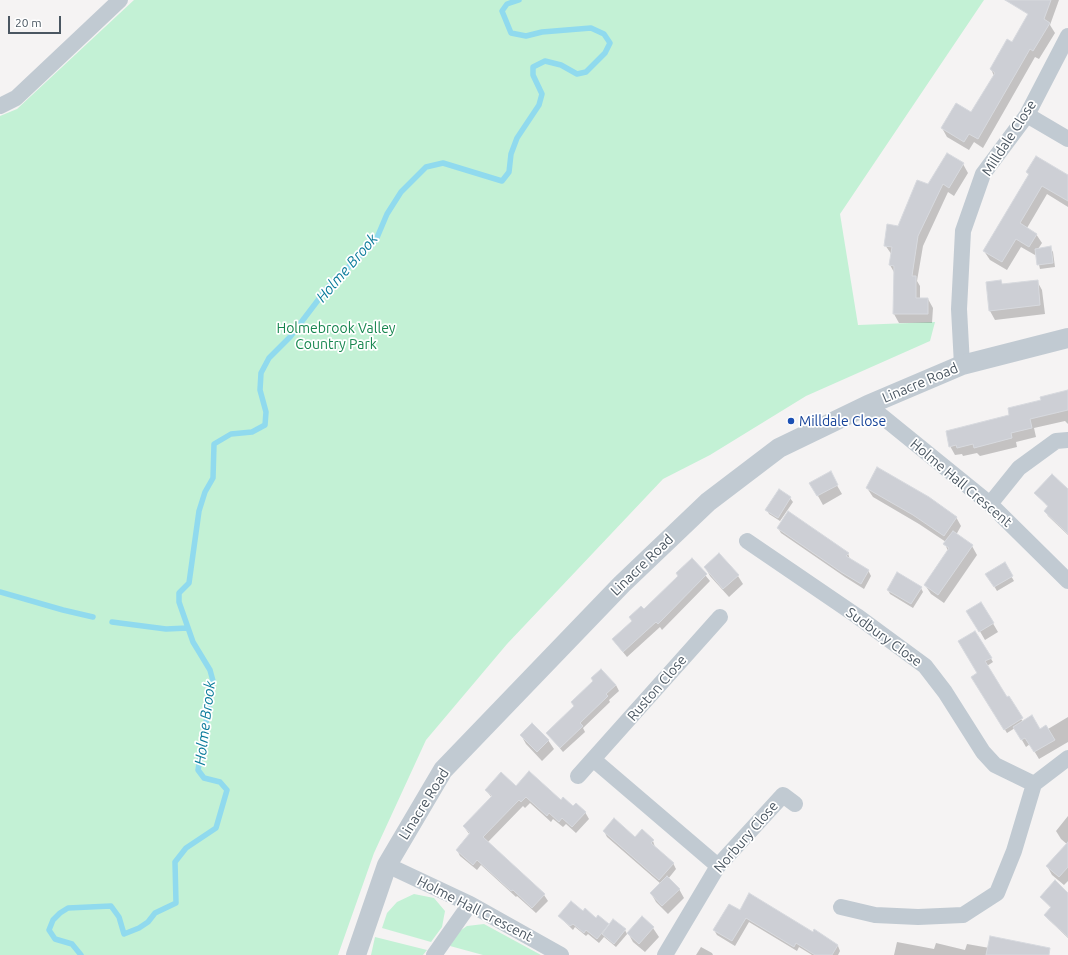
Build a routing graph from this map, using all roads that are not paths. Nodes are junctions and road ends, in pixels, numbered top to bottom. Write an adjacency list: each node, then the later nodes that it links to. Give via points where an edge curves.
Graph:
1 (120, 0): 3 (street, via 16,98)
2 (1068, 36): 4 (street, Milldale Close)
3 (0, 106)
4 (1027, 115): 5 (street); 7 (street, Milldale Close, via 983,174 963,231 959,309)
5 (1068, 139)
6 (1068, 338): 7 (street, Linacre Road)
7 (962, 365): 8 (street, Linacre Road)
8 (868, 405): 10 (street, Holme Hall Crescent); 19 (street, Linacre Road, via 779,448 708,502 622,584 443,770)
9 (1068, 440): 10 (street, via 1056,441 1018,468)
10 (990, 504): 12 (street, Holme Hall Crescent)
11 (747, 541): 17 (street, Sudbury Close, via 925,666 945,692 983,752 995,765)
12 (1068, 582)
13 (720, 617): 15 (street, Ruston Close)
14 (1068, 758): 17 (street)
15 (594, 760): 16 (street, Ruston Close); 20 (street)
16 (578, 776)
17 (1034, 784): 22 (street, via 1014,851 997,893 963,915 875,915)
18 (795, 804): 20 (street, Norbury Close, via 783,795)
19 (387, 865): 21 (street, Holme Hall Crescent); 23 (street, Linacre Road)
20 (718, 866): 26 (street, Norbury Close)
21 (470, 904): 24 (street); 25 (street, Holme Hall Crescent)
22 (841, 907)
23 (356, 955)
24 (434, 955)
25 (561, 955)
26 (665, 955)

